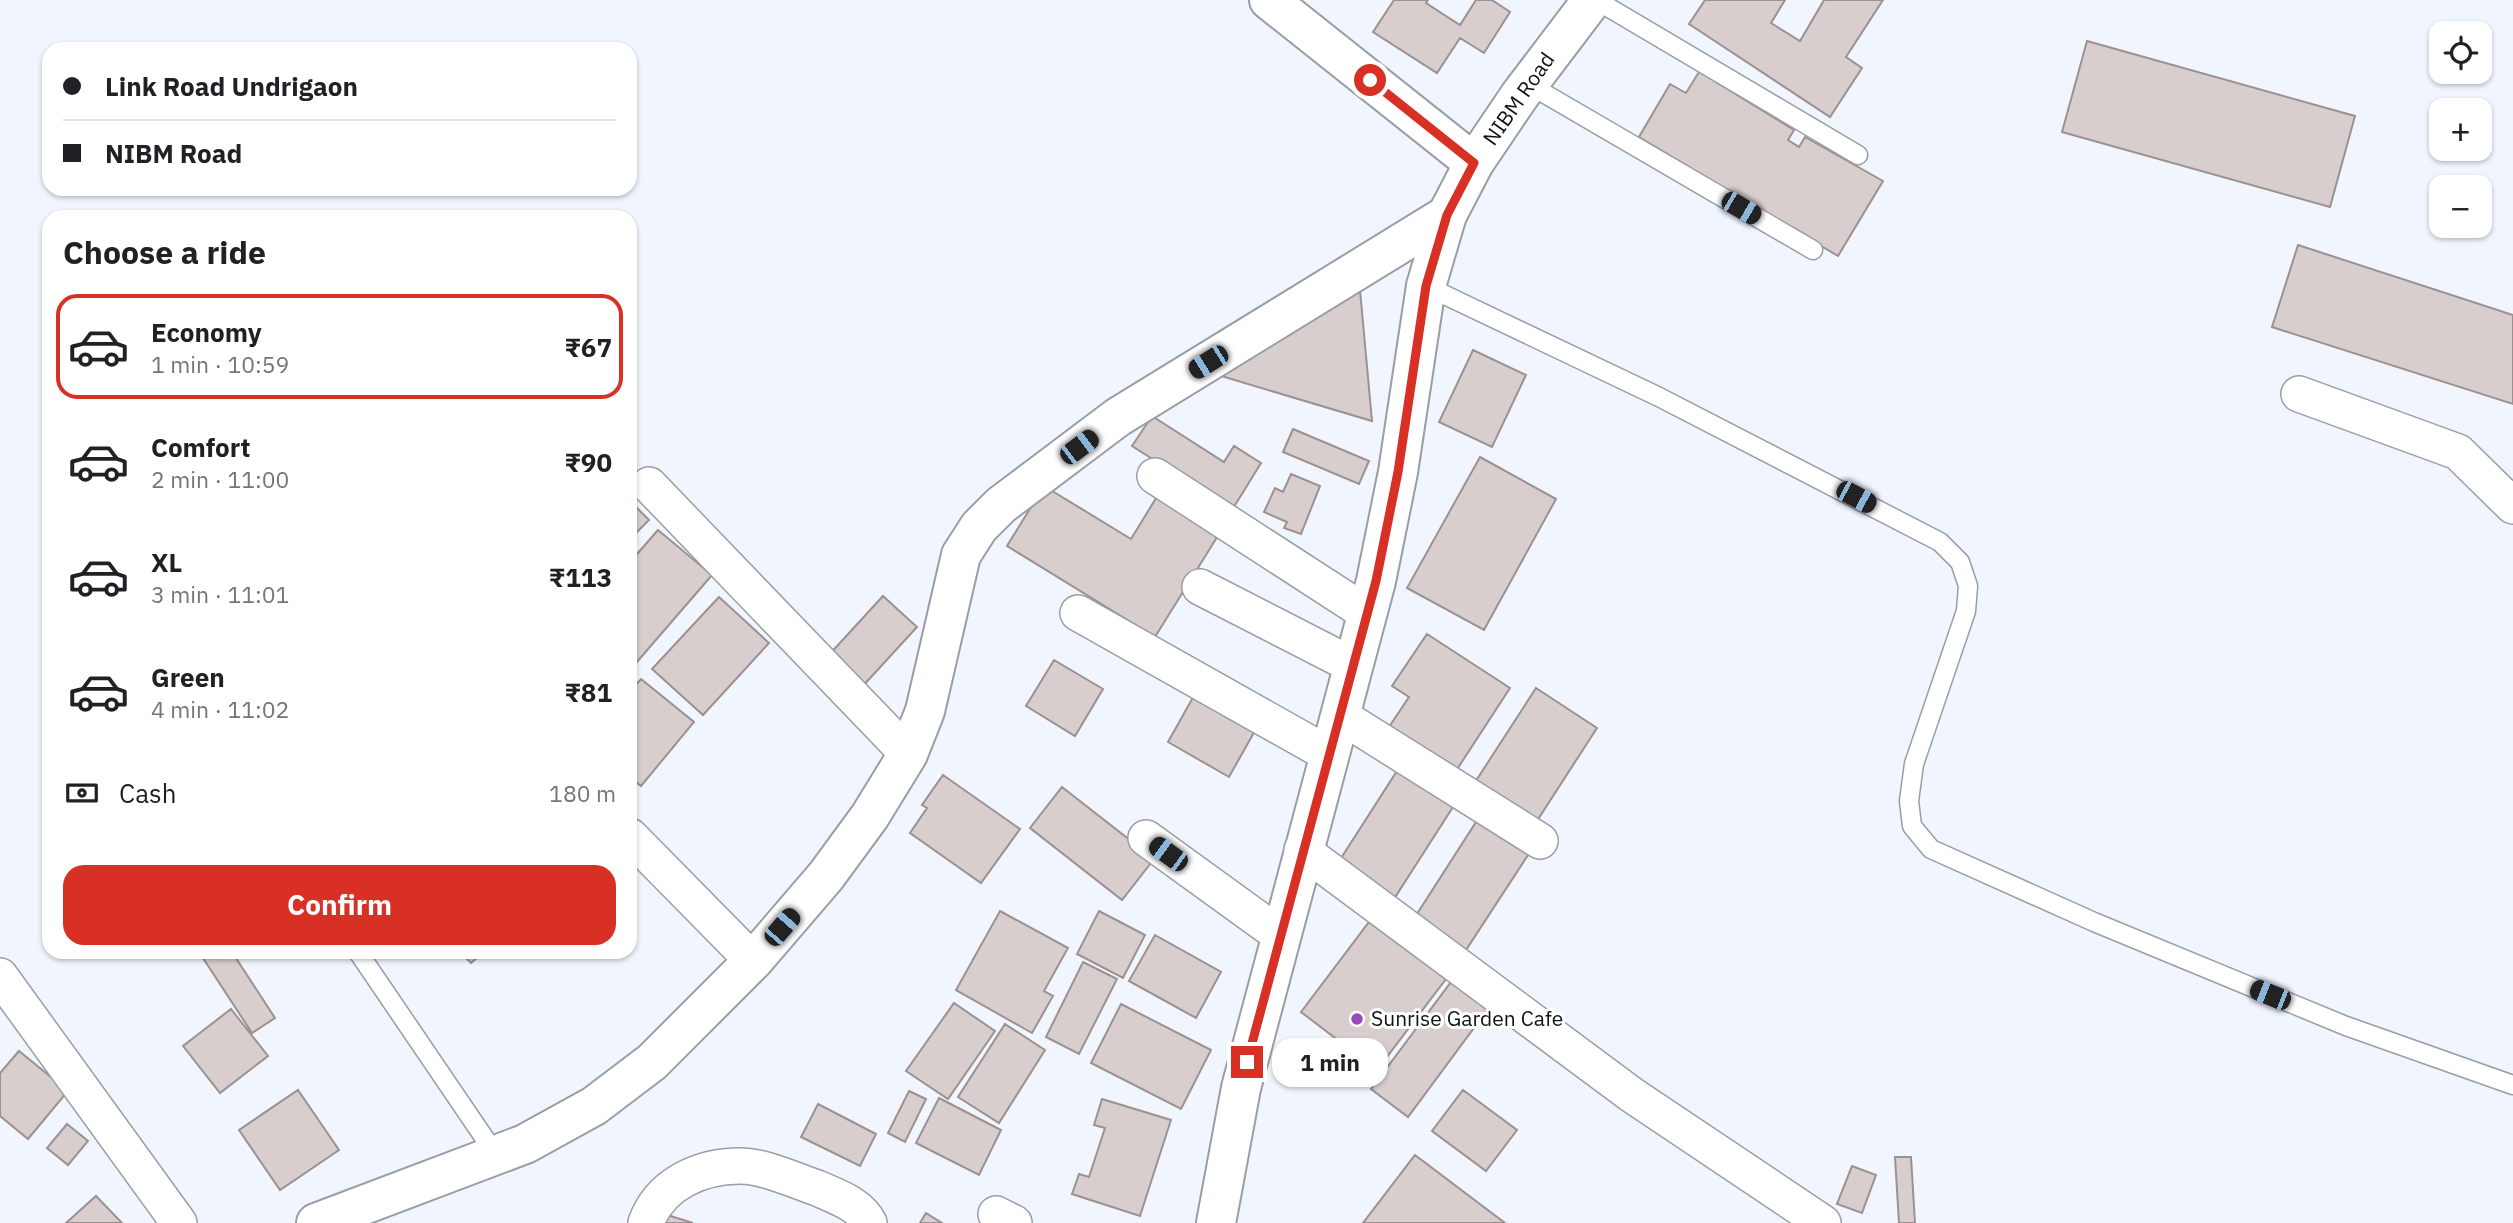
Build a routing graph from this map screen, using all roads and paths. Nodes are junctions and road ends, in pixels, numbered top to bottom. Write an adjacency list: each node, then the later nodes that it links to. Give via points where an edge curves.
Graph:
1 (1269, 0): 5 (street)
2 (1594, 0): 3 (street, NIBM Road); 4 (lane)
3 (1528, 84): 5 (street, NIBM Road); 7 (lane)
4 (1858, 155)
5 (1474, 163): 6 (street, NIBM Road)
6 (1447, 215): 8 (street, NIBM Road); 18 (street, via 1118,417 1001,505 961,555 925,712)
7 (1813, 250)
8 (1426, 286): 15 (street, NIBM Road, via 1398,472); 28 (lane, via 1809,473 1940,542 1959,562 1968,586 1966,611 1914,764 1909,801 1912,826 1931,849 2094,922 2334,1020)
9 (2299, 394): 12 (street, via 2458,452)
10 (1155, 475): 15 (street)
11 (649, 485): 18 (street)
12 (2513, 506)
13 (1200, 587): 16 (street)
14 (1078, 612): 19 (street)
15 (1368, 614): 16 (street, NIBM Road)
16 (1354, 666): 17 (street, NIBM Road)
17 (1341, 716): 19 (street, NIBM Road); 21 (street)
18 (908, 754): 26 (street, via 833,866)
19 (1330, 755): 23 (street, NIBM Road)
20 (1146, 838): 24 (street)
21 (1540, 841)
22 (637, 843): 26 (street)
23 (1302, 850): 24 (street, NIBM Road); 35 (street, via 1632,1095)
24 (1280, 935): 34 (street, NIBM Road, via 1241,1088)
25 (363, 959): 29 (lane)
26 (753, 961): 29 (street, via 640,1072 566,1123)
27 (0, 976): 30 (street)
28 (2513, 1085)
29 (496, 1155): 31 (street)
30 (179, 1223)
31 (316, 1223)
32 (646, 1223): 33 (street, via 670,1185 707,1170 741,1166 793,1179 840,1198 865,1214)
33 (869, 1223)
34 (1216, 1223)
35 (1824, 1223)

